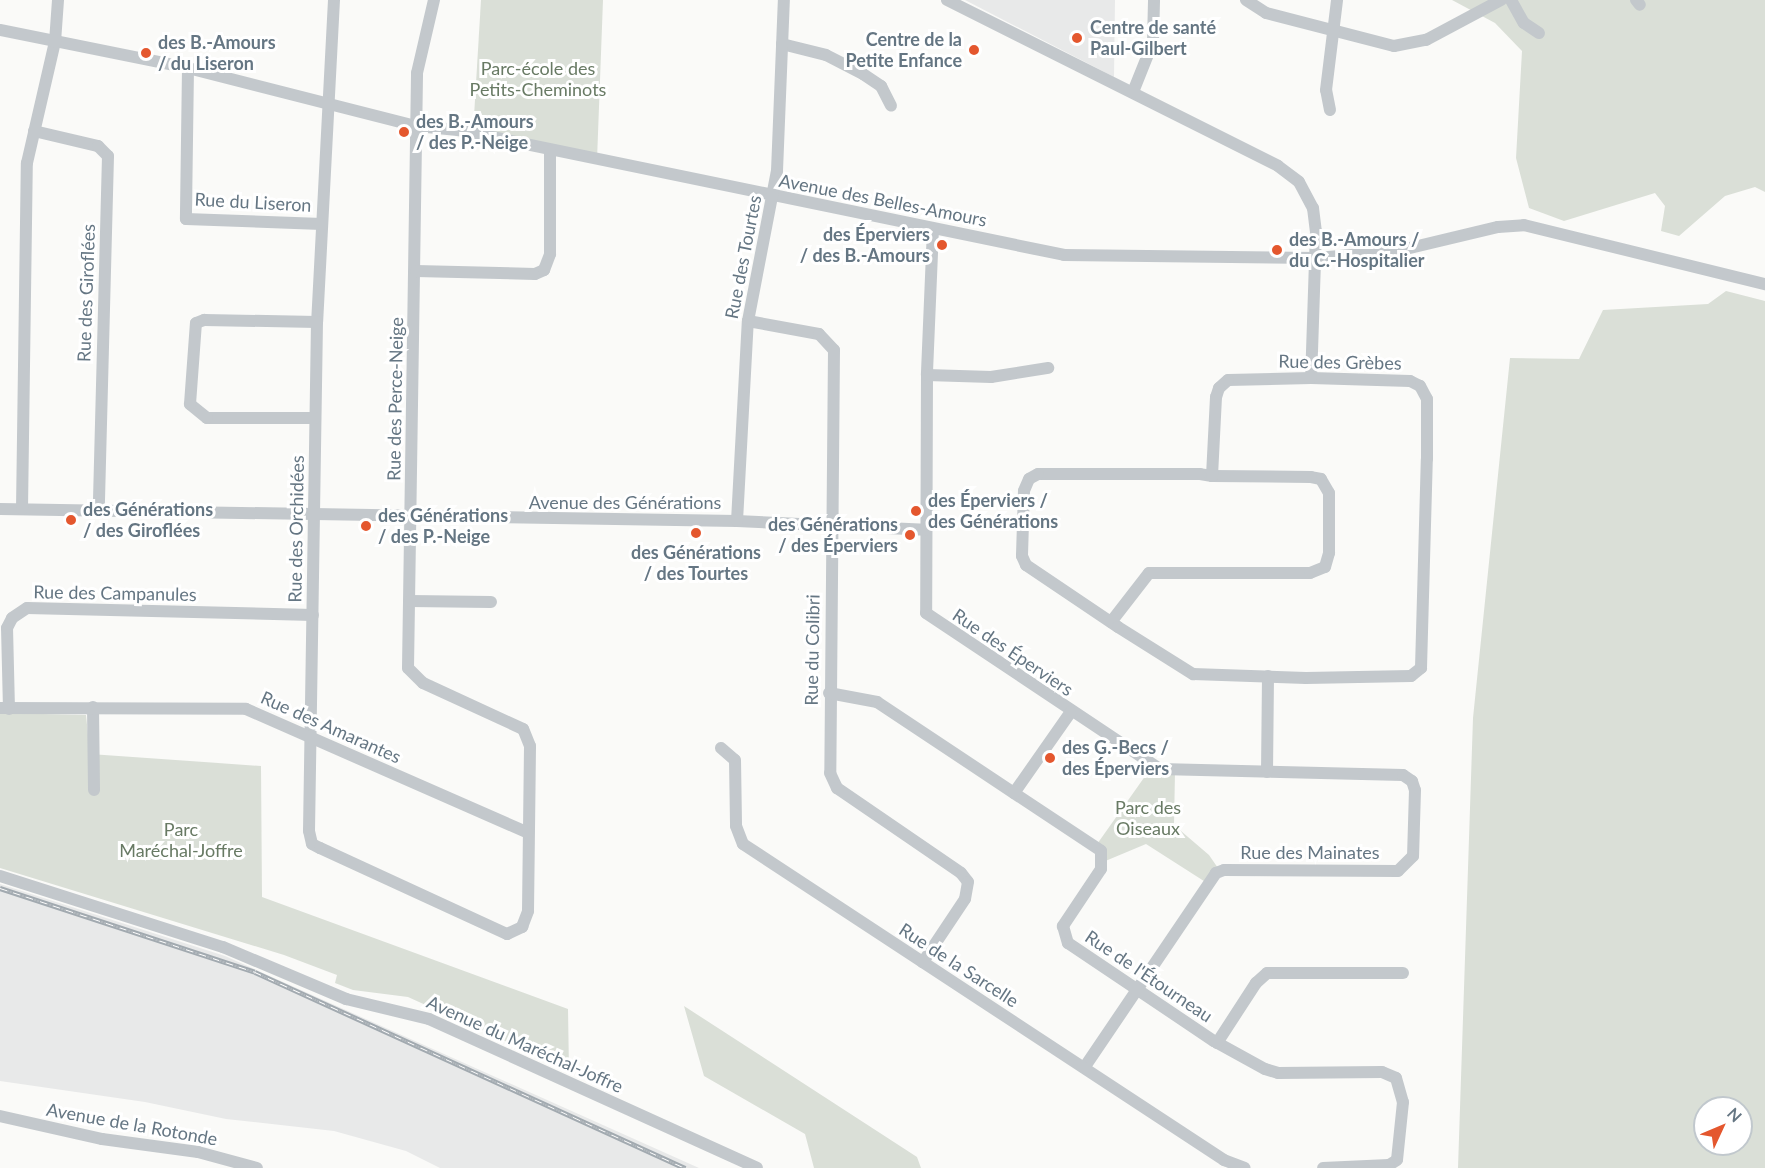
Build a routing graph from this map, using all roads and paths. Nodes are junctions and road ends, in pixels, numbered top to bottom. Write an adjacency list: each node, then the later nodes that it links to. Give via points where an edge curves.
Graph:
1 (58, 0): 14 (street)
2 (334, 0): 18 (street, Rue des Orchidées)
3 (434, 0): 21 (street, Rue des Perce-Neige, via 417,73)
4 (784, 0): 15 (street, Rue des Tourtes)
5 (947, 0): 17 (street)
6 (1154, 0): 17 (street, via 1153,42)
7 (1246, 0): 12 (street, via 1266,13)
8 (1337, 0): 12 (street)
9 (1501, 0): 12 (street, via 1411,45 1394,46)
10 (1511, 0): 13 (street, via 1524,23)
11 (0, 30): 14 (street, Avenue des Belles-Amours)
12 (1333, 30): 20 (street, via 1326,90)
13 (1539, 33)
14 (54, 42): 16 (street, Avenue des Belles-Amours); 22 (street)
15 (782, 44): 19 (street, via 826,55 863,74 881,86); 24 (street, Rue des Tourtes)
16 (188, 68): 18 (street, Avenue des Belles-Amours); 25 (street, Rue du Liseron, via 186,219)
17 (1132, 92): 27 (street, via 1278,166 1299,182 1313,208)
18 (328, 103): 21 (street, Avenue des Belles-Amours); 25 (street, Rue des Orchidées)
19 (891, 106)
20 (1330, 110)
21 (416, 126): 23 (street, Avenue des Belles-Amours, via 458,130); 28 (street, Rue des Perce-Neige)
22 (34, 131): 38 (street, via 27,163); 39 (street, Rue des Giroflées, via 98,146 108,156)
23 (550, 151): 24 (street, Avenue des Belles-Amours); 28 (street, via 550,254 544,270 535,274)
24 (774, 197): 26 (street, Avenue des Belles-Amours); 30 (street, Rue des Tourtes)
25 (322, 224): 31 (street, Rue des Orchidées)
26 (933, 229): 27 (street, Avenue des Belles-Amours, via 1064,255); 33 (street, Rue des Éperviers)
27 (1317, 258): 29 (street, Avenue des Belles-Amours, via 1397,251 1498,227 1524,225); 34 (street)
28 (416, 271): 41 (street, Rue des Perce-Neige)
29 (1765, 284)
30 (748, 321): 42 (street, Rue des Tourtes); 43 (street, Rue du Colibri, via 819,334 832,344)
31 (317, 322): 35 (street, Rue des Orchidées); 35 (street, via 196,323 190,404 207,418)
32 (1048, 368): 33 (street, via 991,376)
33 (927, 375): 44 (street, Rue des Éperviers)
34 (1311, 378): 36 (street, Rue des Grèbes, via 1234,380 1222,384 1216,397); 49 (street, Rue des Grèbes, via 1410,381 1426,393 1423,663 1411,676)
35 (315, 418): 40 (street, Rue des Orchidées)
36 (1212, 476): 48 (street, Rue des Grèbes, via 1038,474 1029,479 1024,491 1023,561); 48 (street, via 1321,479 1329,493 1329,553 1325,567 1310,573 1149,573)
37 (0, 509): 38 (street, Avenue des Générations)
38 (22, 509): 39 (street, Avenue des Générations)
39 (99, 511): 40 (street, Avenue des Générations)
40 (313, 516): 41 (street, Avenue des Générations); 47 (street, Rue des Orchidées)
41 (411, 518): 42 (street, Avenue des Générations); 45 (street, Rue des Perce-Neige)
42 (737, 520): 43 (street, Avenue des Générations)
43 (834, 525): 44 (street, Avenue des Générations); 50 (street, Rue du Colibri)
44 (925, 530): 53 (street, Rue des Éperviers, via 926,614)
45 (410, 601): 46 (street); 60 (street, Rue des Perce-Neige, via 408,668 414,676 523,729 530,746)
46 (491, 602)
47 (313, 615): 52 (street, Rue des Campanules, via 27,608 16,613 7,628); 54 (street, Rue des Orchidées)
48 (1111, 622): 49 (street, Rue des Grèbes, via 1193,674)
49 (1268, 676): 56 (street)
50 (829, 693): 59 (street, Rue de l'Étourneau, via 877,702); 63 (street, Rue du Colibri, via 830,773 837,788 961,873 968,882 965,899)
51 (93, 706): 52 (street, Rue des Amarantes); 54 (street, Rue des Amarantes, via 246,708); 58 (street)
52 (4, 709)
53 (1070, 712): 56 (street, Rue des Éperviers, via 1166,771); 59 (street)
54 (313, 739): 60 (street, Rue des Amarantes); 62 (street, Rue des Orchidées, via 312,843)
55 (721, 747): 63 (street, Rue de la Sarcelle, via 735,760 736,826 743,844)
56 (1267, 772): 57 (street, Rue des Éperviers, via 1403,775)
57 (1412, 781): 65 (street, Rue des Mainates, via 1413,856 1407,865 1398,871 1220,870 1209,879)
58 (94, 790)
59 (1014, 793): 65 (street, Rue de l'Étourneau, via 1101,851 1101,870 1063,926 1064,935 1068,943)
60 (528, 833): 62 (street, Rue des Perce-Neige, via 528,911 522,927)
61 (0, 876): 70 (street, Avenue du Maréchal-Joffre, via 223,947 340,997 429,1019)
62 (507, 934)
63 (923, 962): 67 (street, Rue de la Sarcelle)
64 (1403, 973): 66 (street, via 1267,973 1256,983)
65 (1137, 989): 66 (street, Rue de l'Étourneau); 67 (street, Rue des Mainates)
66 (1217, 1042): 72 (street, Rue de l'Étourneau, via 1278,1073 1382,1072 1396,1078 1403,1102 1397,1160 1389,1165)
67 (1084, 1068): 71 (street, Rue de la Sarcelle, via 1224,1160)
68 (0, 1116): 69 (street, Avenue de la Rotonde, via 102,1139 198,1152)
69 (257, 1168)
70 (757, 1168)
71 (1245, 1168)
72 (1323, 1168)

